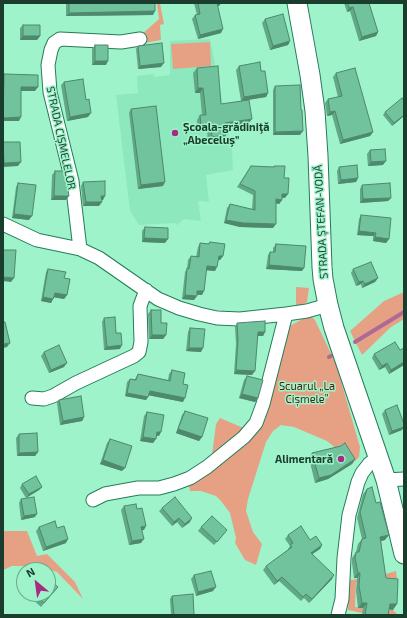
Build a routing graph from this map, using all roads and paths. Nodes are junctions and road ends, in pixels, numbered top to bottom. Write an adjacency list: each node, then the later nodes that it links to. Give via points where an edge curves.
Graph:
1 (297, 3): 6 (street, STRADA ȘTEFAN-VODĂ, via 315,110 320,240)
2 (140, 39): 4 (street, STRADA CIȘMELELOR, via 121,42 60,39 54,43 51,50 48,65 50,92 72,181)
3 (3, 224): 4 (street, via 37,240)
4 (80, 249): 5 (street, via 99,258)
5 (146, 290): 7 (street, via 158,299 179,308 216,318 240,319); 8 (street, via 140,306 139,352 53,396 44,399)
6 (328, 305): 7 (street); 9 (street, STRADA ȘTEFAN-VODĂ)
7 (286, 314): 11 (street, via 263,404 256,424 244,437 190,478 159,488 138,488 105,494)
8 (32, 398)
9 (378, 457): 10 (street, STRADA ȘTEFAN-VODĂ); 13 (street, via 362,473 349,515 342,599)
10 (395, 480): 12 (street, STRADA ȘTEFAN-VODĂ)
11 (92, 500)
12 (404, 554)
13 (338, 615)

